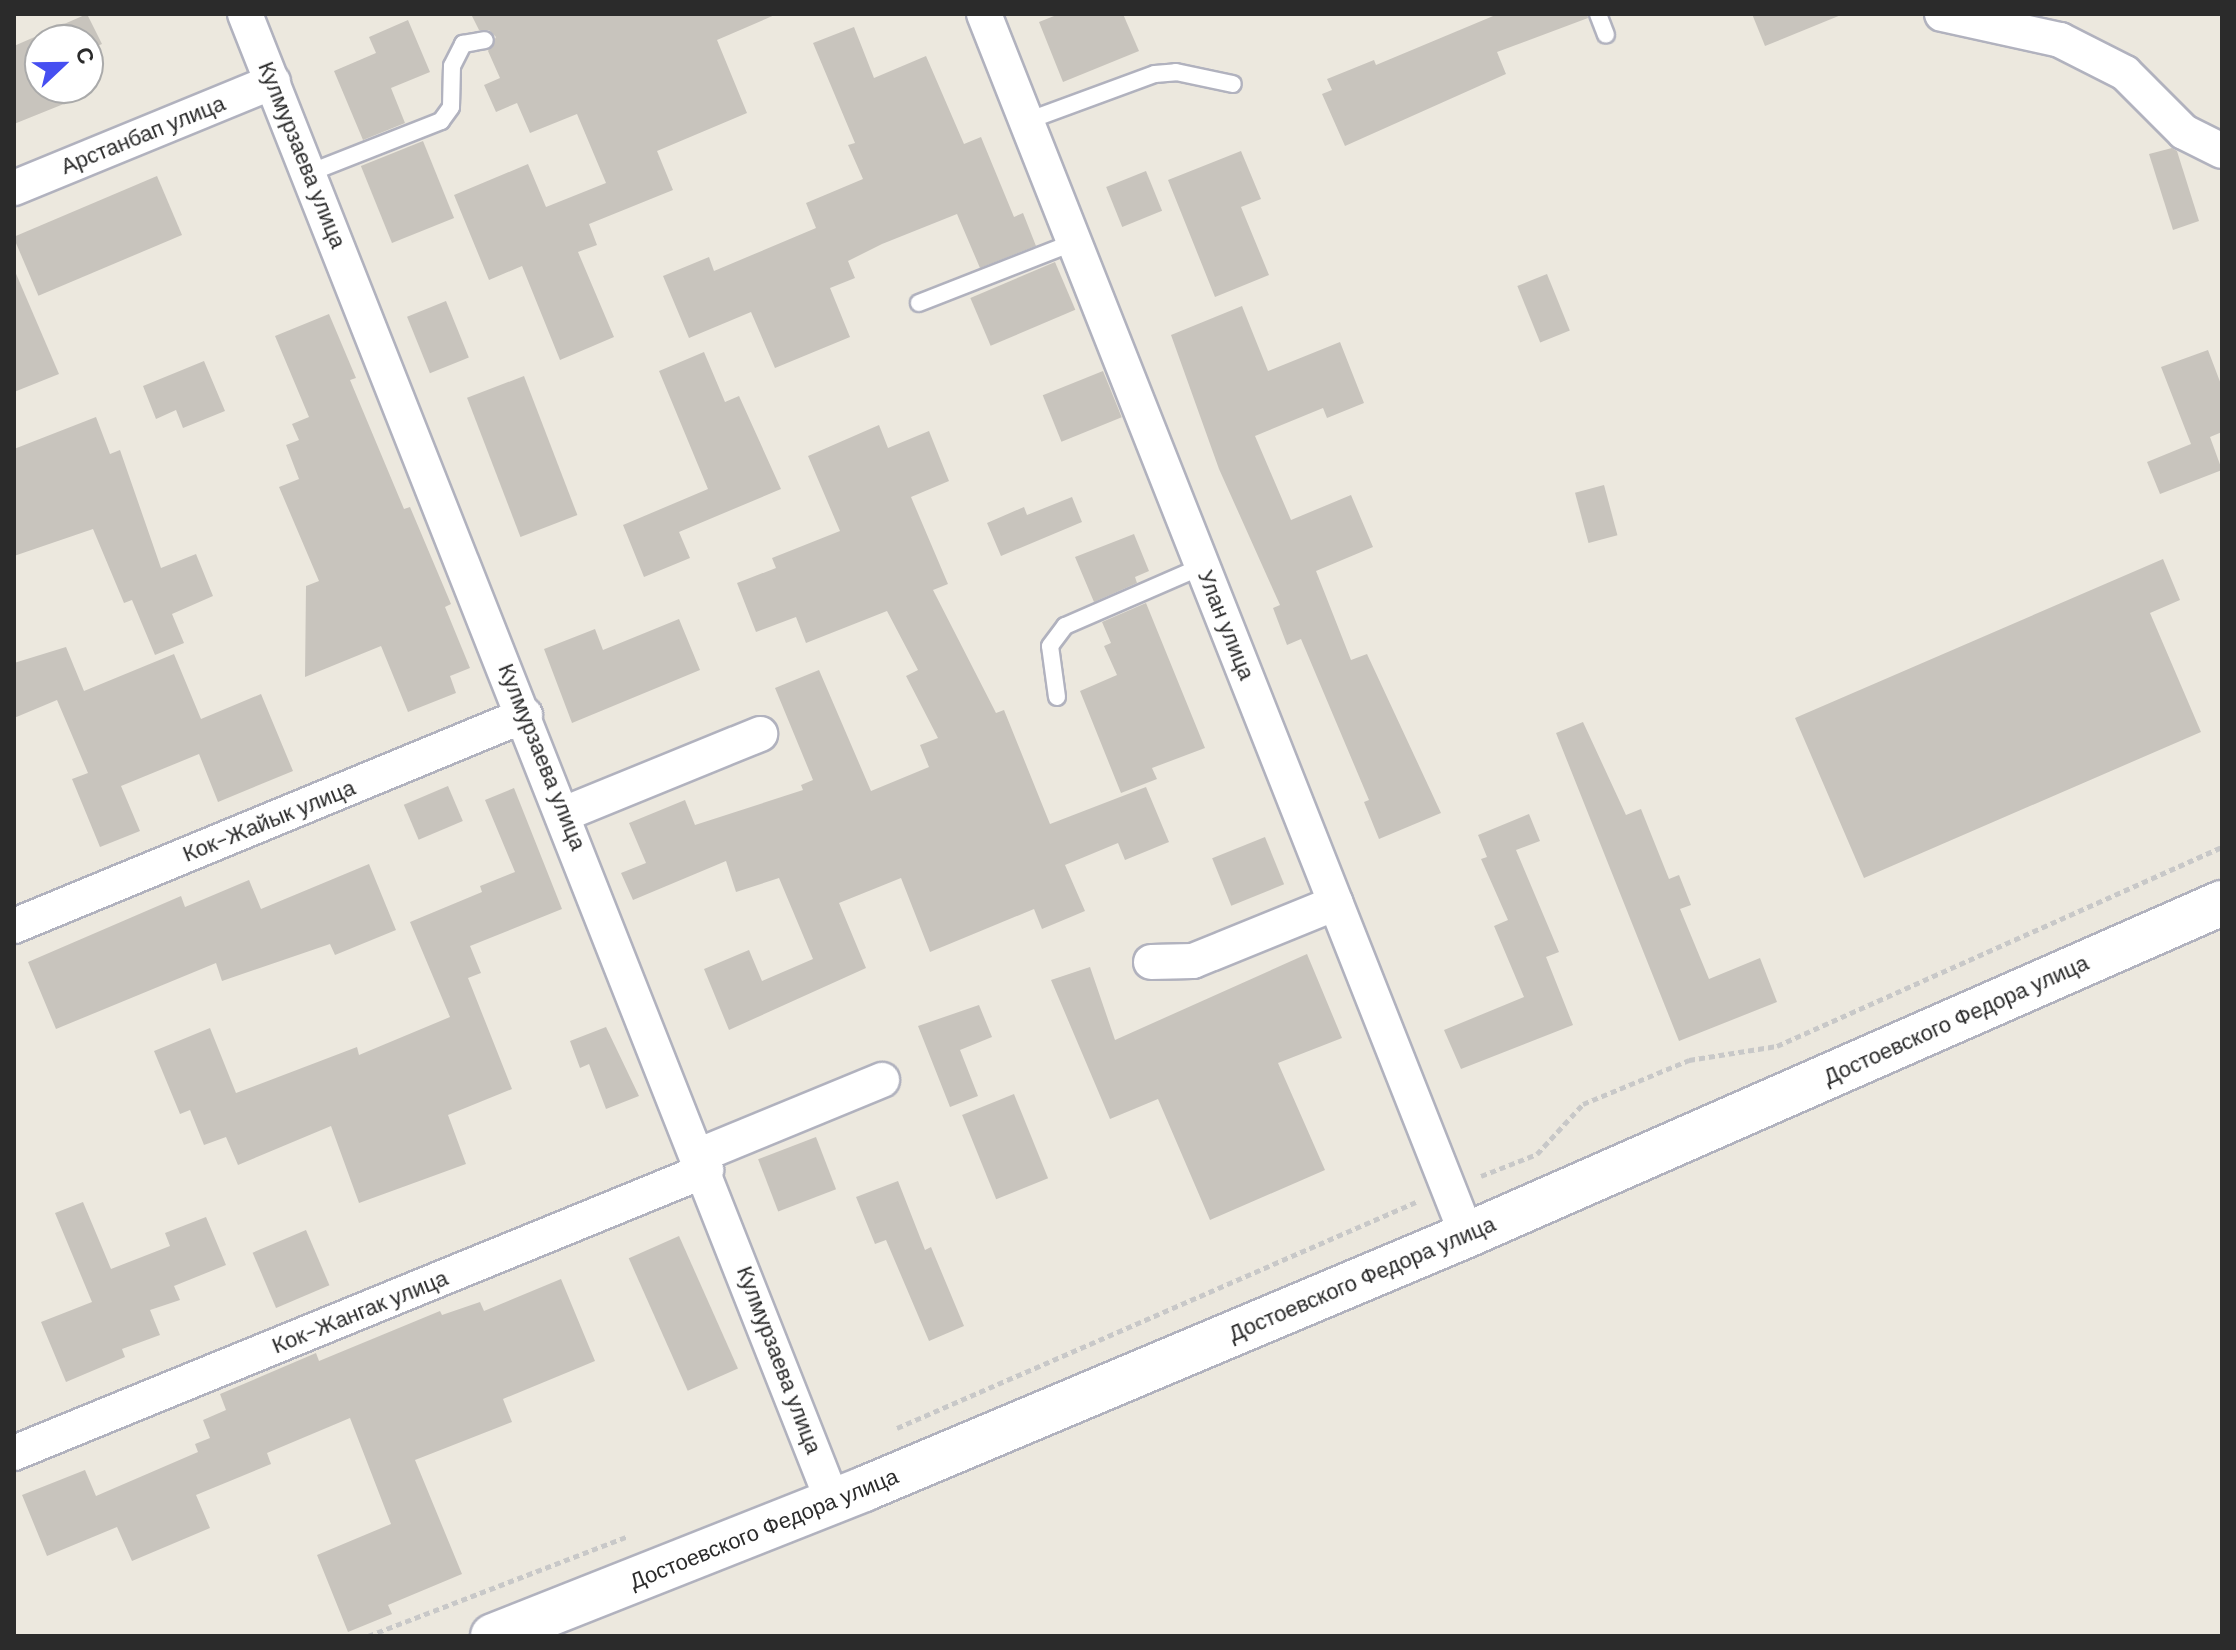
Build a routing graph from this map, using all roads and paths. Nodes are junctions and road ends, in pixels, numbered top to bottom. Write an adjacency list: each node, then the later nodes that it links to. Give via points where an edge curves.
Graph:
1 (245, 14): 7 (street, Кулмурзаева улица)
2 (984, 14): 9 (street, Улан улица)
3 (1598, 14): 5 (lane)
4 (1942, 14): 10 (street, via 2060,40 2125,73 2184,132)
5 (1606, 35)
6 (485, 40): 11 (lane, via 463,44 452,66 451,107 441,121)
7 (273, 82): 11 (street, Кулмурзаева улица); 12 (street, Арстанбап улица)
8 (1233, 84): 9 (lane, via 1176,72 1155,74)
9 (1027, 121): 13 (street, Улан улица)
10 (2222, 151)
11 (309, 173): 17 (street, Кулмурзаева улица)
12 (14, 188)
13 (1075, 242): 14 (lane); 15 (street, Улан улица)
14 (919, 303)
15 (1203, 566): 16 (lane, via 1065,626 1050,646); 21 (street, Улан улица)
16 (1057, 697)
17 (525, 715): 19 (street, Кулмурзаева улица); 23 (street, Кок-Жайык улица)
18 (760, 734): 19 (street)
19 (564, 814): 26 (street, Кулмурзаева улица)
20 (2222, 847): 27 (path, via 1777,1046 1689,1060 1583,1104 1537,1154)
21 (1336, 903): 24 (street, via 1193,961); 27 (street, Улан улица)
22 (2222, 903): 28 (main road, Достоевского Федора улица)
23 (14, 926)
24 (1151, 962)
25 (882, 1080): 26 (street, Кок-Жангак улица)
26 (703, 1162): 30 (street, Кок-Жангак улица); 31 (street, Кулмурзаева улица)
27 (1448, 1188): 28 (street, Улан улица); 29 (path)
28 (1467, 1235): 31 (main road, Достоевского Федора улица)
29 (891, 1430)
30 (14, 1453)
31 (833, 1502): 34 (main road, Достоевского Федора улица)
32 (644, 1529): 33 (path)
33 (368, 1636)
34 (493, 1636)

